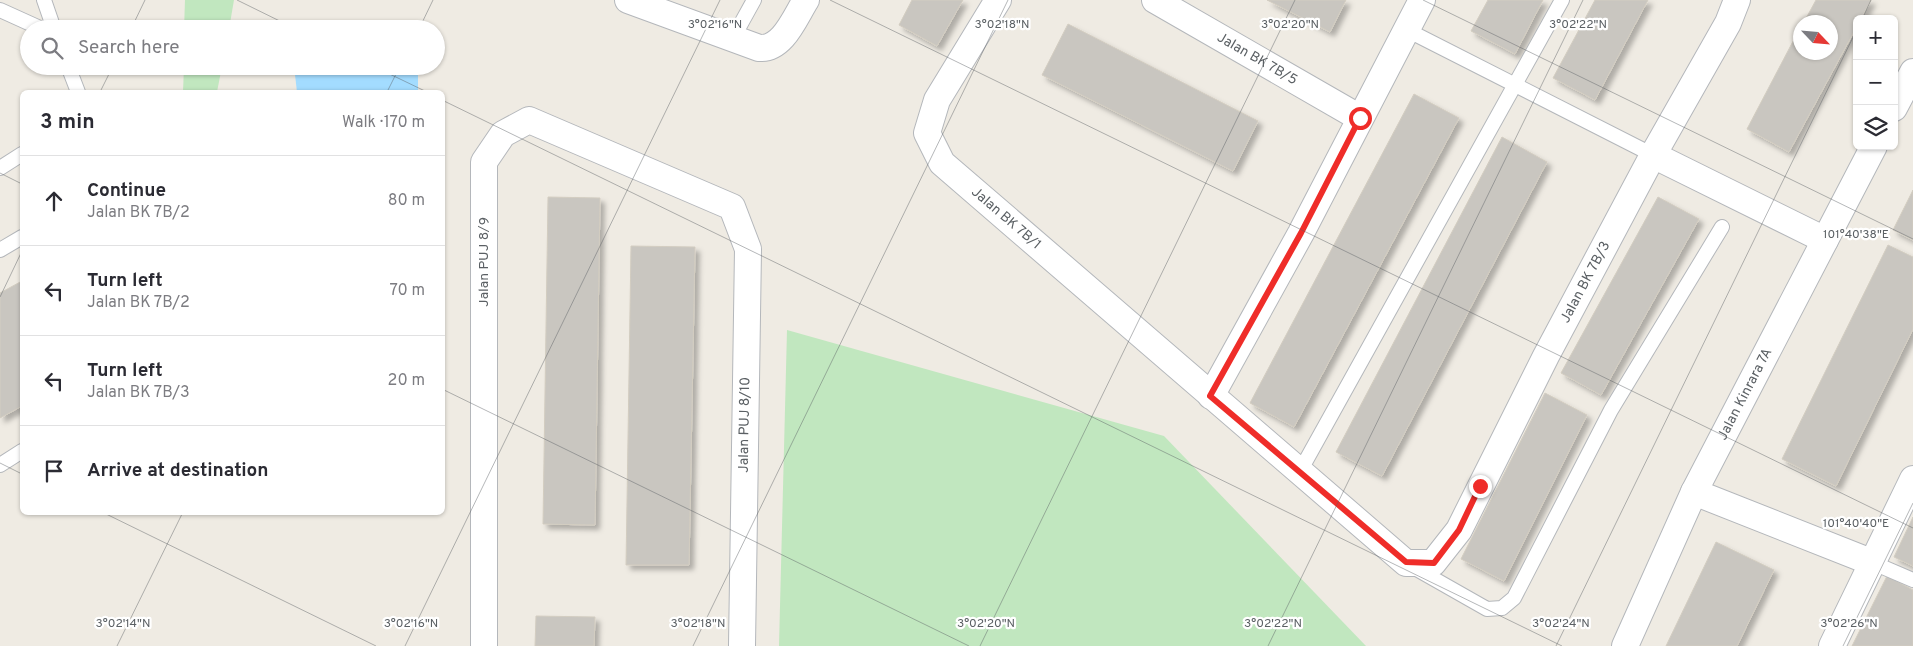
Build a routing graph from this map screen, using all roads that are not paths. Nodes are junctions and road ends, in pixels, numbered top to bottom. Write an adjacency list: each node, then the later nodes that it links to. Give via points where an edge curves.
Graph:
1 (44, 0): 12 (lane)
2 (628, 0): 14 (street)
3 (754, 0): 14 (lane)
4 (806, 0): 14 (street, via 778,43 768,49)
5 (998, 0): 30 (street, Jalan BK 7B/1, via 937,100 927,133 942,163)
6 (1155, 0): 20 (street, Jalan BK 7B/5)
7 (1422, 0): 13 (street)
8 (1562, 0): 17 (lane)
9 (1737, 0): 23 (street, Jalan BK 7B/3, via 1728,23)
10 (0, 10): 11 (lane)
11 (22, 20)
12 (51, 20)
13 (1407, 30): 17 (lane); 20 (street)
14 (733, 38)
15 (1913, 72): 19 (street)
16 (71, 75): 18 (lane)
17 (1515, 85): 23 (lane); 33 (lane)
18 (77, 90)
19 (1896, 105)
20 (1360, 118): 30 (street, via 1301,233)
21 (1872, 150): 28 (street, Jalan Kinrara 7A)
22 (20, 155): 24 (lane)
23 (1653, 155): 28 (street); 36 (street, Jalan BK 7B/3, via 1542,364 1459,530 1434,563)
24 (0, 168)
25 (732, 207): 39 (street, Jalan PUJ 8/9, via 529,120 503,134 484,162); 40 (street, Jalan PUJ 8/10, via 748,249)
26 (1722, 227): 36 (lane, via 1611,410 1514,598 1502,608 1487,609)
27 (20, 238): 29 (lane)
28 (1825, 240): 35 (street, Jalan Kinrara 7A)
29 (0, 250)
30 (1210, 396): 33 (street, Jalan BK 7B/1)
31 (20, 452): 32 (lane)
32 (0, 465)
33 (1300, 473): 36 (street, Jalan BK 7B/1)
34 (1913, 479): 37 (street)
35 (1694, 492): 37 (street); 41 (street, Jalan Kinrara 7A)
36 (1406, 562)
37 (1871, 562): 38 (lane); 42 (street)
38 (1913, 580)
39 (484, 646)
40 (742, 646)
41 (1625, 646)
42 (1832, 646)

